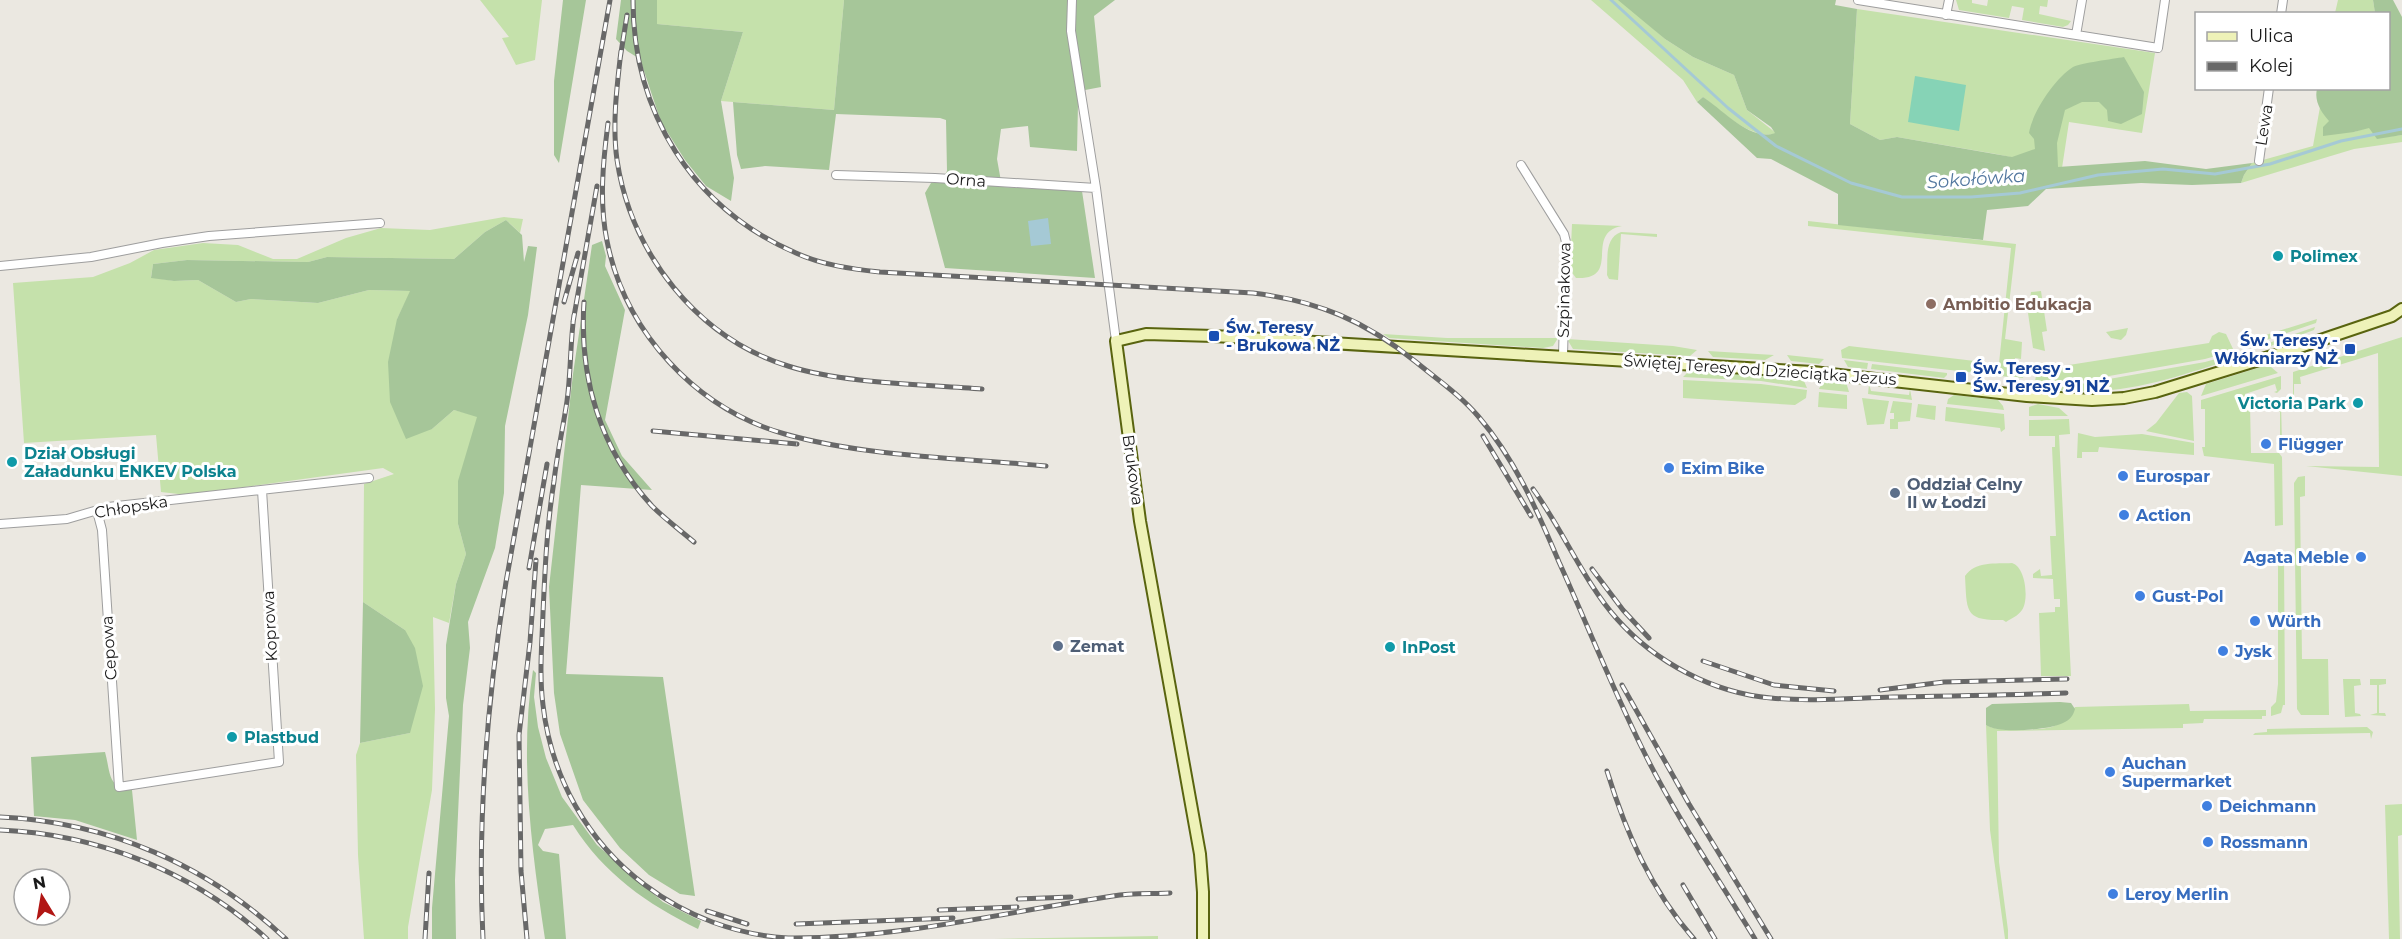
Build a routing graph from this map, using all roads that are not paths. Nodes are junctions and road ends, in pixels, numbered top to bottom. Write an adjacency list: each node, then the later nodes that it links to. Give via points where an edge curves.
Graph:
1 (1072, 0): 12 (street, Brukowa, via 1071,31)
2 (1858, 0): 6 (street)
3 (1949, 0): 6 (street)
4 (2082, 0): 7 (street)
5 (2165, 0): 7 (street, via 2158,48)
6 (1946, 15): 7 (street)
7 (2076, 35)
8 (2269, 90): 9 (street, Lewa)
9 (2259, 160)
10 (1521, 165): 18 (street, Szpinakowa, via 1566,242)
11 (836, 175): 12 (street, Orna)
12 (1096, 188): 17 (street, Brukowa)
13 (380, 223): 14 (street, via 209,236 82,259)
14 (0, 266)
15 (2402, 309): 16 (street, Świętej Teresy od Dzieciątka Jezus)
16 (2397, 317): 18 (street, Świętej Teresy od Dzieciątka Jezus, via 2170,388 2108,399 2046,398 1833,373)
17 (1116, 341): 18 (street, Świętej Teresy od Dzieciątka Jezus, via 1140,334 1166,334); 24 (street, Brukowa, via 1140,521 1200,854)
18 (1563, 356)
19 (369, 478): 20 (street, Chłopska)
20 (262, 490): 21 (street, Chłopska); 23 (street, Koprowa, via 279,762)
21 (97, 511): 22 (street, Chłopska, via 68,519); 23 (street, Cepowa, via 102,530)
22 (0, 524)
23 (119, 787)
24 (1203, 939)

